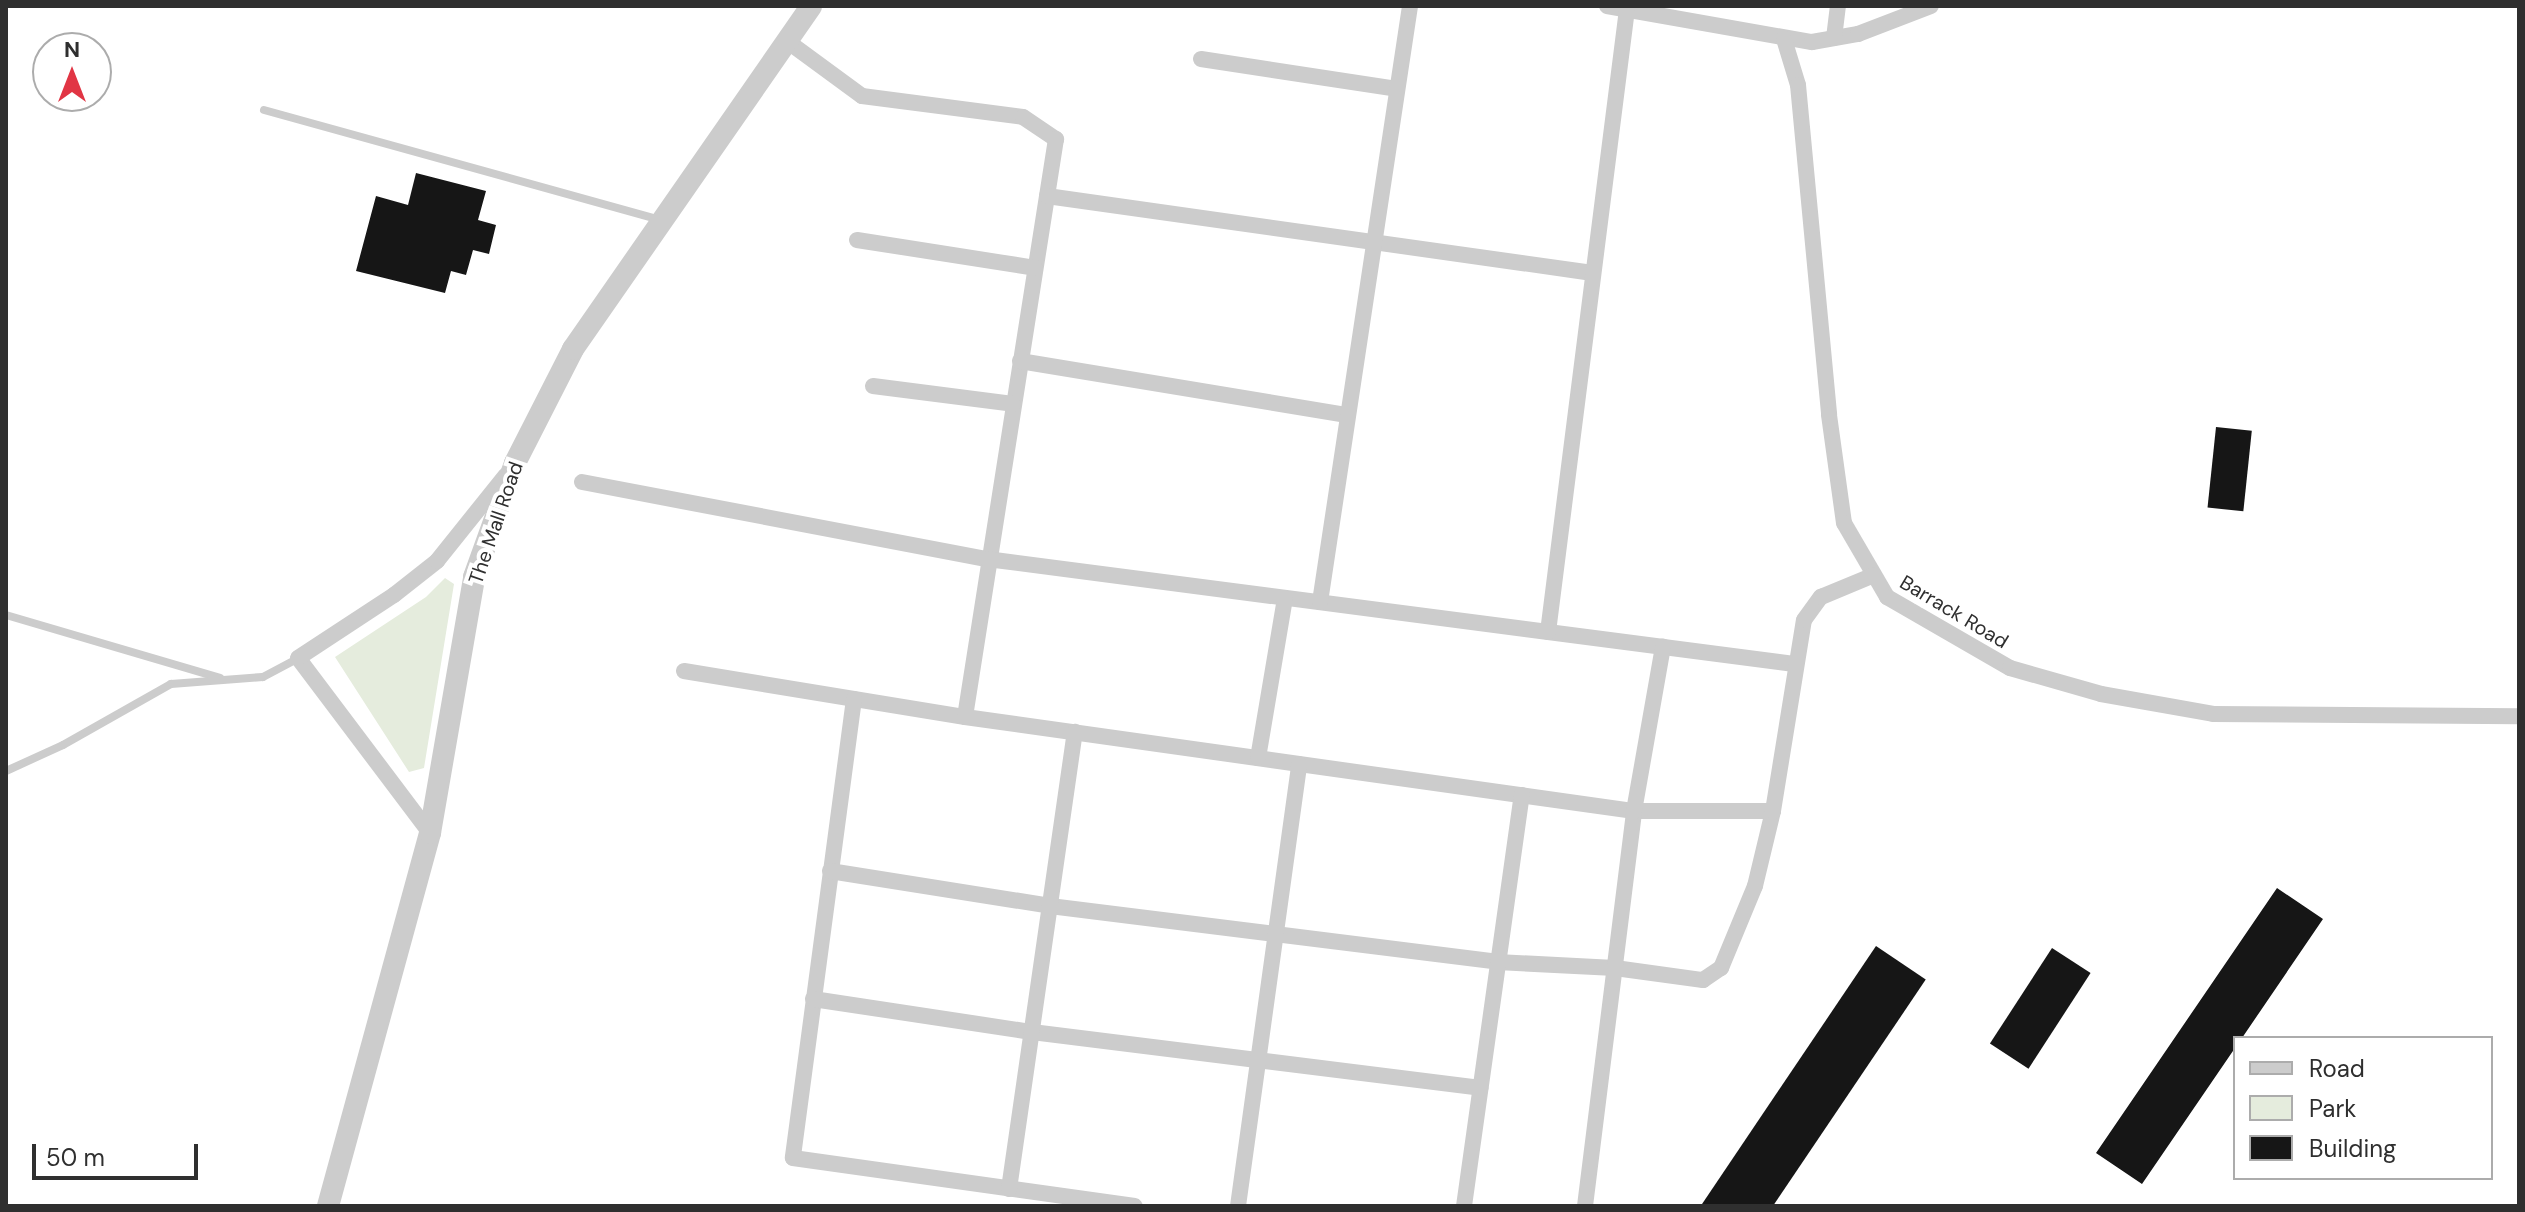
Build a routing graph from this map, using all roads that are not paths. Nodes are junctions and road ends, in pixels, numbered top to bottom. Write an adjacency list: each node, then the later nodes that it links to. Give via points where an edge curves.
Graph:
1 (811, 6): 9 (street, The Mall Road)
2 (1410, 6): 11 (street)
3 (1607, 6): 6 (street)
4 (1838, 6): 7 (street)
5 (1931, 6): 7 (street)
6 (1627, 9): 8 (street); 18 (street)
7 (1834, 38): 8 (street)
8 (1784, 39): 26 (street, Barrack Road, via 1798,85 1844,523)
9 (787, 41): 13 (street, via 862,96 1023,117 1056,139); 14 (street, The Mall Road)
10 (1201, 59): 11 (street)
11 (1397, 89): 16 (street)
12 (264, 110): 14 (lane)
13 (1047, 196): 16 (street); 17 (street)
14 (662, 220): 23 (street, The Mall Road, via 573,349)
15 (857, 240): 17 (street)
16 (1371, 244): 18 (street); 22 (street)
17 (1035, 268): 19 (street)
18 (1593, 273): 30 (street)
19 (1020, 361): 21 (street); 22 (street)
20 (873, 386): 21 (street)
21 (1013, 404): 25 (street)
22 (1346, 415): 28 (street)
23 (515, 463): 32 (street, via 437,561); 46 (street, The Mall Road, via 474,577)
24 (582, 482): 25 (street)
25 (987, 559): 27 (street); 38 (street)
26 (1874, 575): 33 (street, via 1821,597 1804,620); 37 (street, Barrack Road, via 1887,597 2010,668 2101,694 2213,714)
27 (1285, 598): 28 (street); 40 (street)
28 (1320, 602): 30 (street)
29 (6, 615): 35 (lane)
30 (1548, 632): 31 (street)
31 (1663, 647): 33 (street); 44 (street)
32 (298, 658): 35 (lane, via 263,677); 46 (street)
33 (1794, 664): 45 (street)
34 (684, 671): 36 (street)
35 (226, 680): 42 (lane, via 171,684)
36 (854, 699): 38 (street); 47 (street)
37 (2519, 716)
38 (965, 717): 39 (street)
39 (1075, 732): 40 (street); 48 (street)
40 (1258, 758): 41 (street)
41 (1299, 764): 43 (street); 49 (street)
42 (6, 771)
43 (1522, 795): 44 (street); 50 (street)
44 (1634, 811): 45 (street); 51 (street)
45 (1773, 811): 51 (street, via 1755,886 1721,968 1703,980)
46 (430, 833): 57 (street, The Mall Road)
47 (830, 871): 48 (street); 52 (street)
48 (1050, 906): 49 (street); 53 (street)
49 (1277, 933): 50 (street); 54 (street)
50 (1497, 962): 51 (street); 55 (street)
51 (1615, 968): 61 (street)
52 (813, 999): 53 (street); 56 (street, via 793,1158)
53 (1032, 1032): 54 (street); 56 (street)
54 (1260, 1059): 55 (street); 59 (street)
55 (1481, 1088): 60 (street)
56 (1009, 1189): 58 (street)
57 (328, 1206)
58 (1135, 1206)
59 (1238, 1206)
60 (1464, 1206)
61 (1585, 1206)

